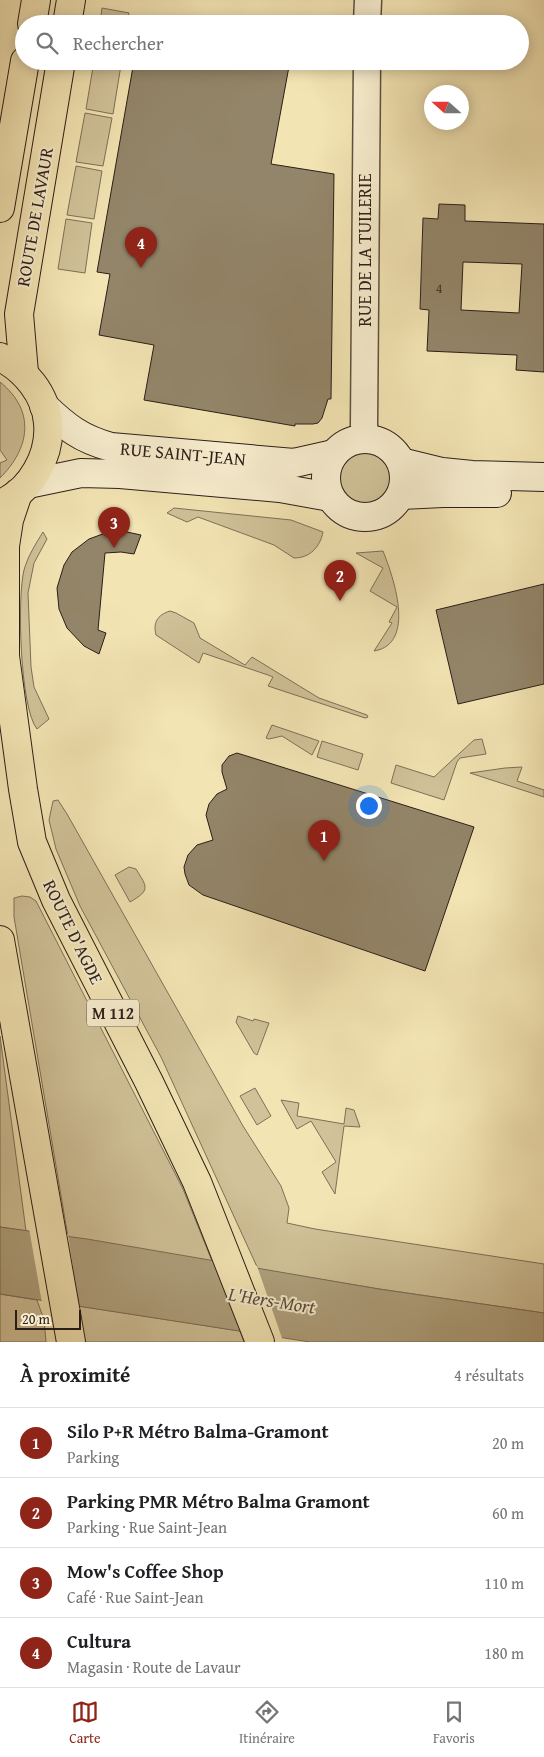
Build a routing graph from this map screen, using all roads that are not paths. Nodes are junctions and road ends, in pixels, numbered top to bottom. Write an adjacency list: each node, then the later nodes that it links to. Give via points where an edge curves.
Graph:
1 (36, 0): 4 (main road)
2 (71, 0): 5 (main road)
3 (368, 0): 6 (street)
4 (34, 15)
5 (68, 15)
6 (367, 15)
7 (23, 70): 10 (main road, ROUTE DE LAVAUR)
8 (59, 70): 12 (main road, ROUTE DE LAVAUR, via 19,314)
9 (367, 70): 14 (street, RUE DE LA TUILERIE)
10 (0, 208)
11 (0, 357): 12 (main road)
12 (24, 373): 13 (main road, ROUTE D'AGDE)
13 (44, 406): 15 (street, RUE SAINT-JEAN, via 78,435 111,447 294,463); 18 (main road, ROUTE D'AGDE, via 48,435 39,467)
14 (366, 439): 15 (street, via 354,440); 16 (street, via 386,445)
15 (334, 454): 21 (street, via 326,475)
16 (401, 462): 17 (street, via 472,475); 20 (street, via 405,478)
17 (544, 476)
18 (15, 494): 21 (street, RUE SAINT-JEAN, via 81,473 280,488); 24 (main road, ROUTE D'AGDE / M 112, via 5,546 6,656 32,842 56,900 197,1182)
19 (544, 494): 20 (street)
20 (401, 495): 21 (street, via 392,507 369,518 347,514)
21 (330, 497)
22 (0, 940): 23 (main road)
23 (71, 1342)
24 (260, 1342)

